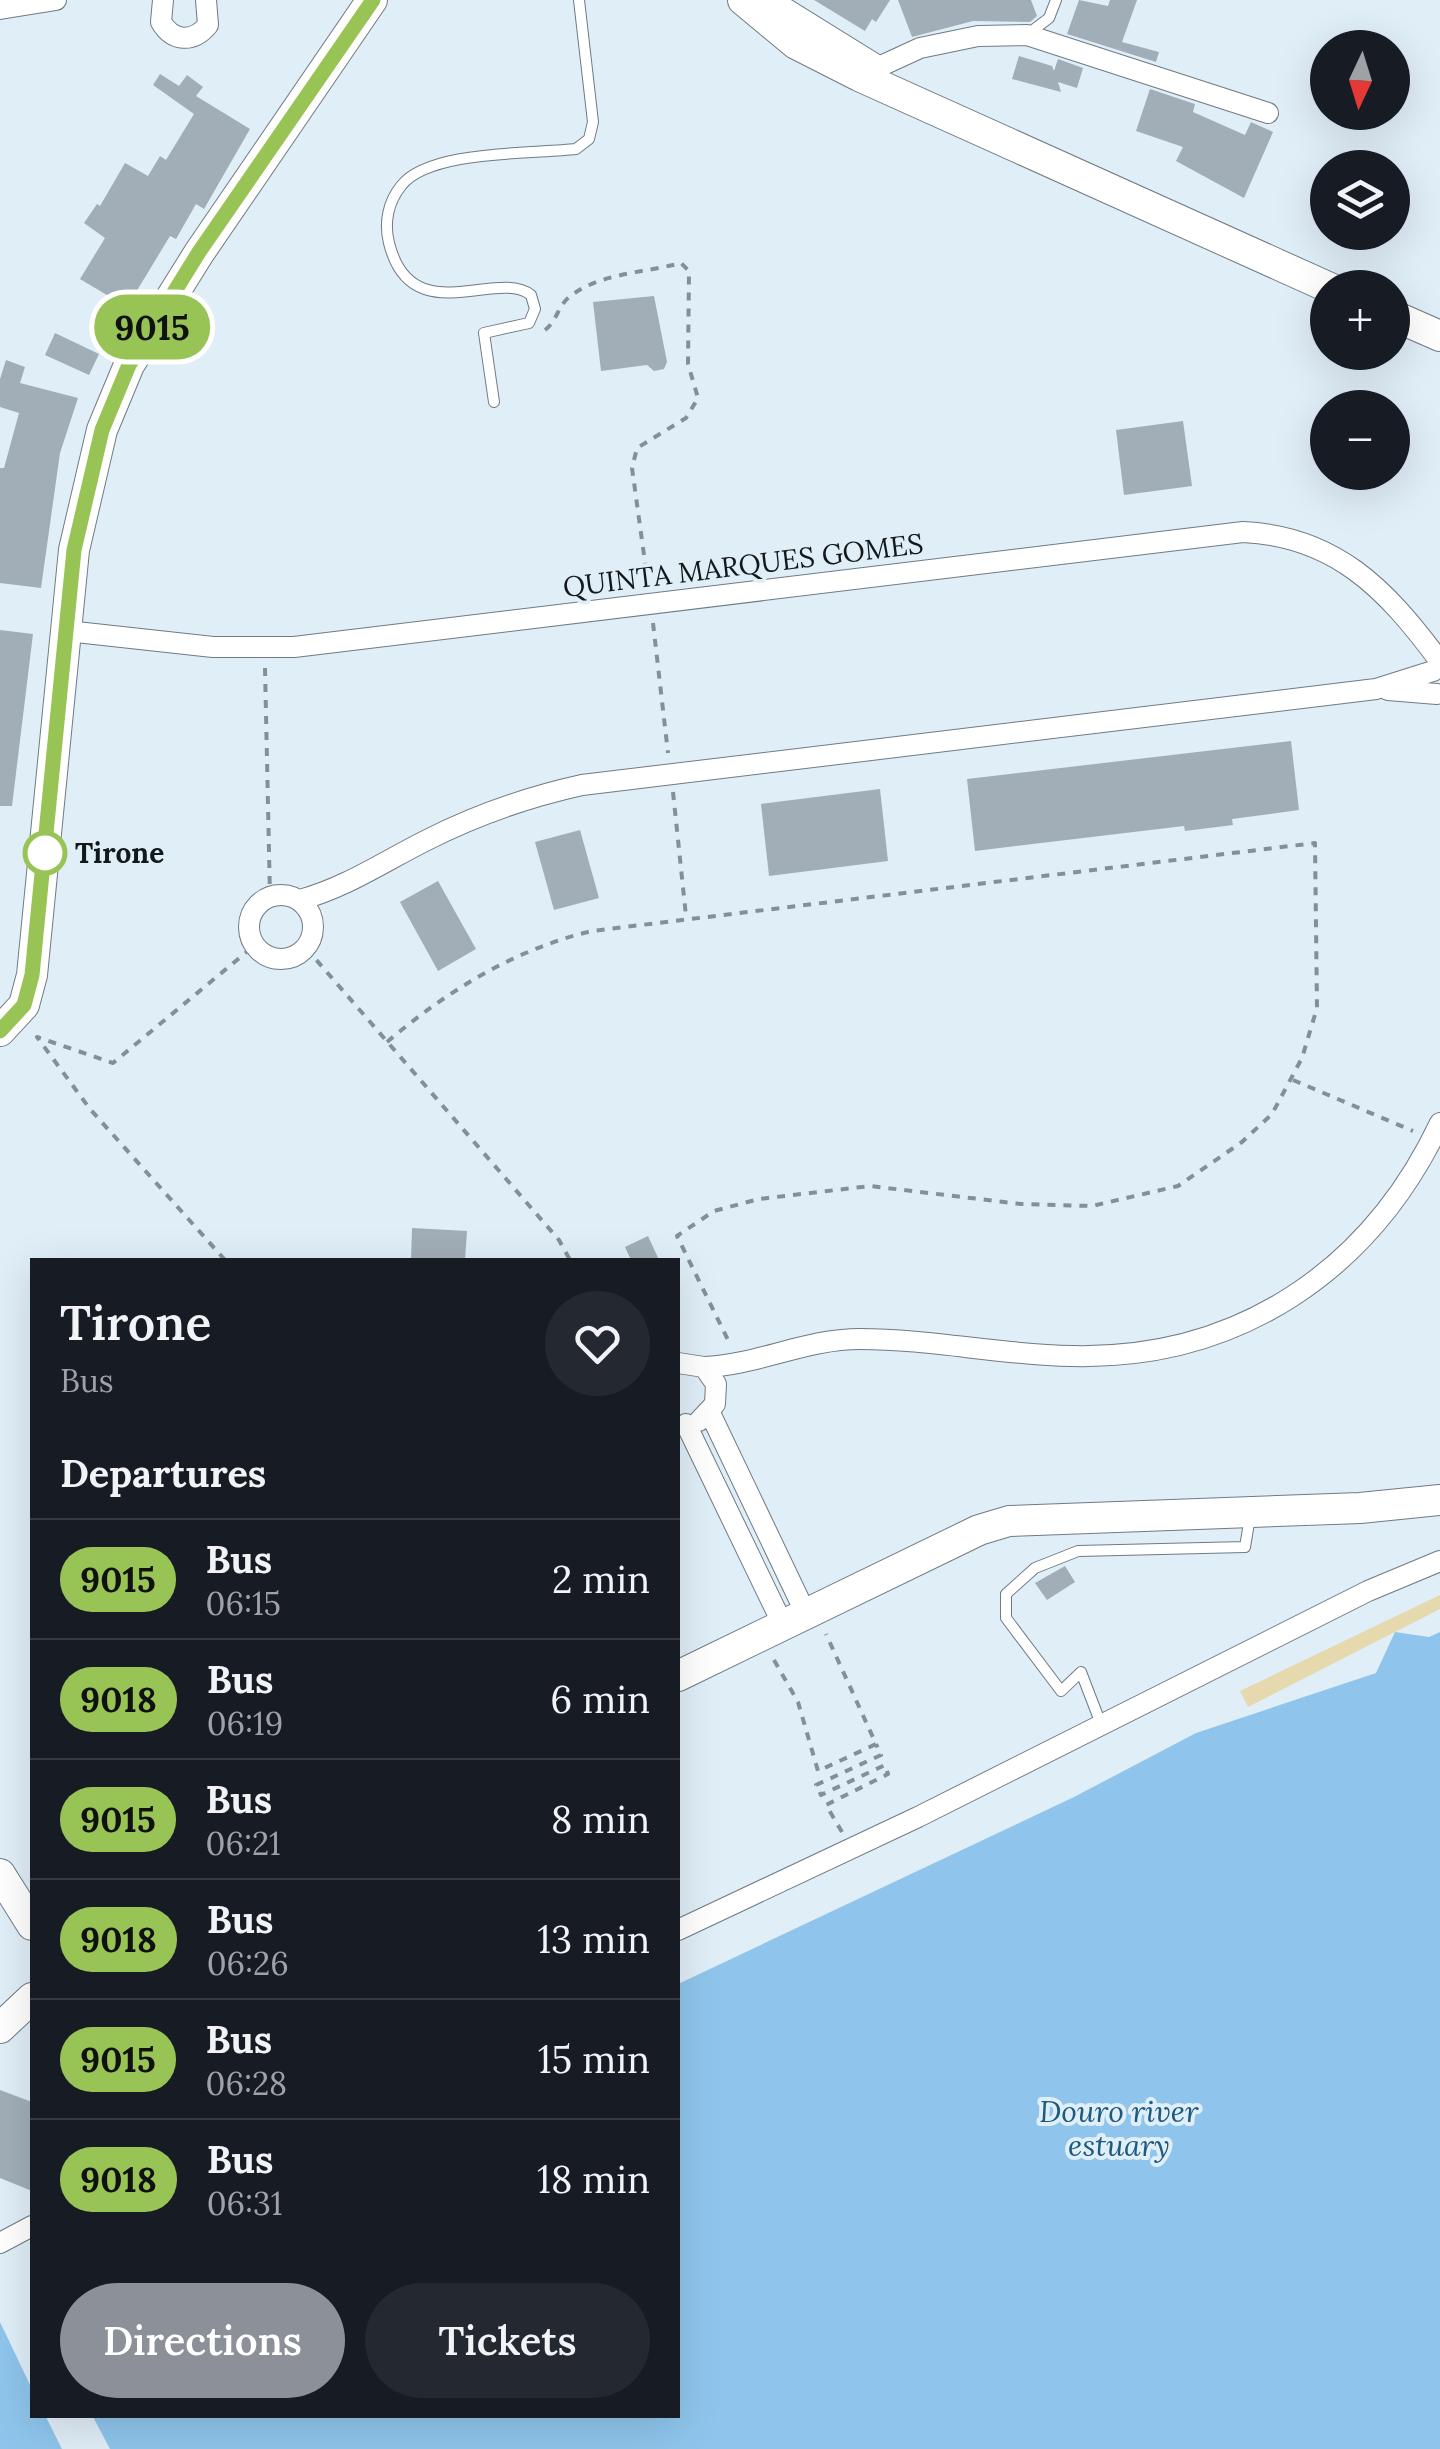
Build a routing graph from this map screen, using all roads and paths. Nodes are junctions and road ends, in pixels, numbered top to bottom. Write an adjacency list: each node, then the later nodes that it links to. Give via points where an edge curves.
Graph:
1 (56, 0): 9 (street)
2 (206, 0): 8 (street, via 208,24 184,38 161,22)
3 (372, 0): 19 (main road, via 129,365 82,502)
4 (579, 0): 15 (lane, via 589,139 576,149 432,164 406,179 387,218 396,261 428,289 525,290 534,302 533,316)
5 (743, 0): 11 (main road, via 796,44)
6 (772, 0): 11 (street)
7 (1056, 0): 10 (lane, via 1049,18)
8 (159, 1)
9 (0, 8)
10 (1027, 35): 11 (street, via 920,48); 12 (street)
11 (870, 72): 13 (main road)
12 (1268, 112)
13 (1310, 279)
14 (1410, 323): 16 (main road)
15 (509, 329): 17 (lane, via 484,333); 18 (path, via 516,340 539,335 566,300 606,277 682,263 689,271 688,364 698,398 686,418 637,448 632,468)
16 (1440, 336)
17 (494, 402)
18 (651, 604): 20 (street, QUINTA MARQUES GOMES); 21 (street, QUINTA MARQUES GOMES, via 1243,532 1274,534 1320,547 1366,576); 24 (path)
19 (67, 631): 20 (street, QUINTA MARQUES GOMES); 32 (main road, via 32,975 24,1005)
20 (264, 648): 26 (path)
21 (1438, 656): 22 (street, QUINTA MARQUES GOMES); 23 (street, QUINTA MARQUES GOMES)
22 (1376, 689): 23 (street, QUINTA MARQUES GOMES); 24 (street, QUINTA MARQUES GOMES)
23 (1439, 696)
24 (671, 774): 25 (street, QUINTA MARQUES GOMES, via 582,785 486,813); 28 (path)
25 (342, 889): 27 (street, QUINTA MARQUES GOMES); 29 (street, QUINTA MARQUES GOMES)
26 (270, 896): 27 (street, QUINTA MARQUES GOMES); 30 (street, via 250,919)
27 (300, 900): 29 (street)
28 (686, 916): 33 (path, via 550,942 441,996); 34 (path, via 1316,843 1316,1008)
29 (313, 922): 31 (street, QUINTA MARQUES GOMES)
30 (255, 945): 31 (street, via 276,959); 36 (path, via 113,1063 37,1036 90,1109)
31 (306, 948): 33 (path)
32 (0, 1031)
33 (387, 1042): 37 (path)
34 (1293, 1080): 35 (path); 39 (path, via 1272,1114 1242,1142 1178,1186 1145,1196 1092,1206 1021,1204 870,1186 714,1211 677,1236)
35 (1436, 1131): 39 (street, via 1387,1214 1344,1258 1281,1303 1208,1336 1142,1352 1078,1356 836,1340)
36 (223, 1258)
37 (569, 1258)
38 (680, 1363): 40 (street)
39 (741, 1366): 40 (street); 41 (street)
40 (704, 1368): 41 (street, via 712,1375)
41 (714, 1404): 42 (street); 46 (street)
42 (682, 1424): 46 (street)
43 (1440, 1500): 44 (main road)
44 (1251, 1511): 46 (main road, via 1010,1521 978,1530); 48 (lane, via 1245,1547 1078,1550 1034,1568 1006,1594 1006,1618 1061,1692 1081,1672)
45 (1440, 1561): 48 (street)
46 (793, 1626): 47 (main road); 49 (path); 49 (path, via 798,1702 818,1771)
47 (680, 1675)
48 (1101, 1724): 50 (street)
49 (876, 1744): 50 (path, via 880,1755 816,1786 820,1795 886,1765 888,1774 826,1804)
50 (850, 1847): 53 (street)
51 (0, 1874): 52 (main road)
52 (30, 1922)
53 (680, 1929)
54 (30, 2000): 55 (main road)
55 (0, 2028)
56 (30, 2227): 57 (street)
57 (0, 2243)

